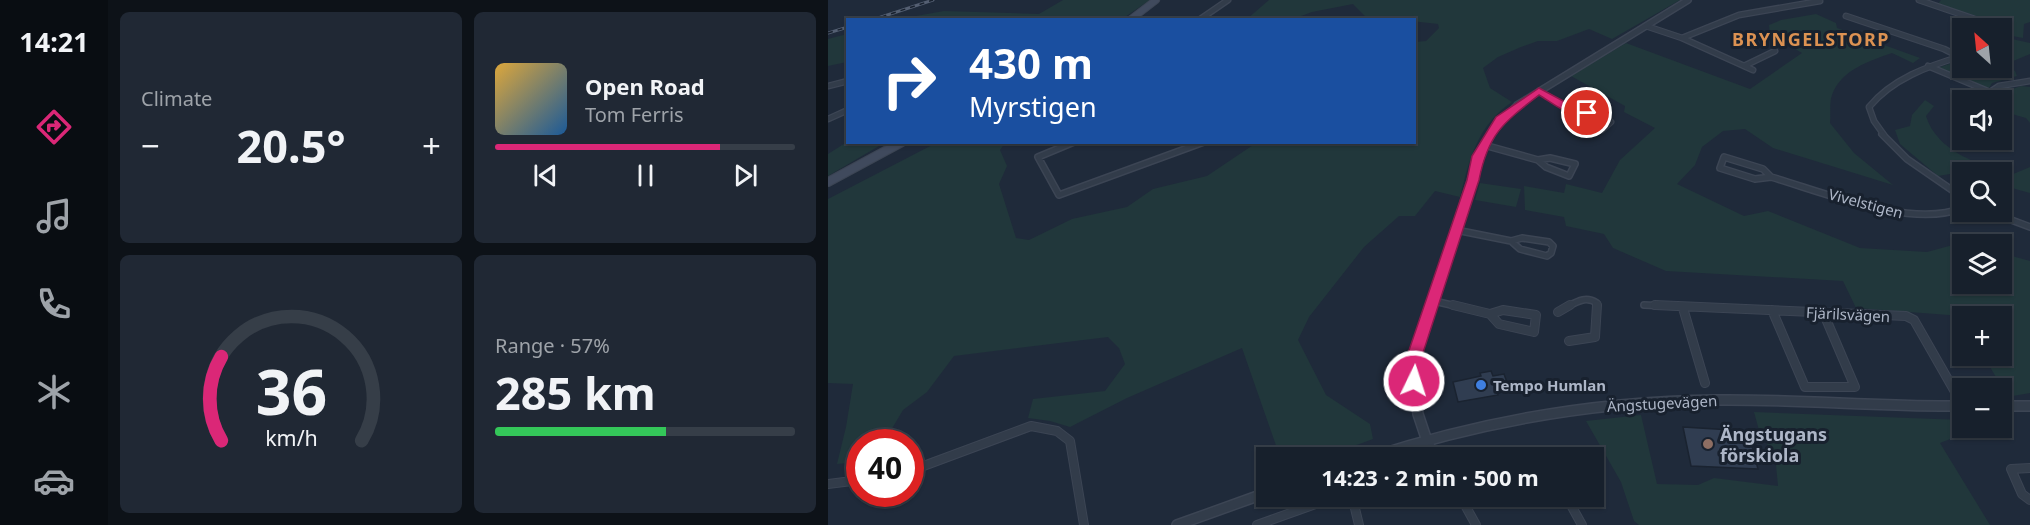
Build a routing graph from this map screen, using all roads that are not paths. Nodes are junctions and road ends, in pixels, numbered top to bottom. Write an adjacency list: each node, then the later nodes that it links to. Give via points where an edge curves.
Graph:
1 (1156, 0): 7 (main road)
2 (1228, 0): 8 (street)
3 (1688, 0): 10 (street)
4 (1919, 0): 9 (street)
5 (1821, 1): 11 (street, via 1739,15)
6 (1846, 16): 13 (street)
7 (1133, 18)
8 (1201, 18)
9 (1975, 18)
10 (1646, 26): 11 (street); 23 (street)
11 (1682, 39): 15 (street)
12 (1775, 51): 15 (street)
13 (1952, 53)
14 (1952, 59): 16 (street)
15 (1744, 66): 17 (street)
16 (1928, 66): 21 (street); 34 (street, via 1875,98 1869,107 1879,132)
17 (1753, 70)
18 (2030, 81): 22 (street)
19 (846, 82): 20 (street)
20 (828, 86)
21 (1985, 90)
22 (1993, 90)
23 (1539, 91): 25 (street); 30 (street, via 1500,120)
24 (846, 111): 26 (street)
25 (1576, 112): 25 (street, via 1587,113 1611,122 1602,130)
26 (828, 119)
27 (898, 144): 33 (main road)
28 (1069, 144): 29 (street, via 1038,157 1059,195)
29 (1199, 144)
30 (1484, 145): 31 (street); 38 (street)
31 (1538, 160): 31 (street, via 1550,158 1575,164 1569,176)
32 (1771, 177): 32 (street, Vivelstigen, via 1755,178 1720,168 1724,157 1763,169); 35 (street, Vivelstigen, via 1894,212)
33 (828, 182)
34 (1952, 190)
35 (1952, 213)
36 (2012, 220): 37 (street)
37 (2030, 227)
38 (1456, 231): 39 (street); 40 (street)
39 (1511, 241): 39 (street, via 1522,238 1553,246 1547,256 1520,249)
40 (1434, 301): 46 (street); 53 (street, via 1412,362 1418,414)
41 (1644, 304): 42 (street, Fjärilsvägen)
42 (1683, 308): 43 (street, Fjärilsvägen); 48 (street)
43 (1772, 310): 45 (street, Fjärilsvägen); 45 (street, via 1805,387 1855,387)
44 (1558, 312): 47 (street, via 1580,300 1597,303 1595,337)
45 (1823, 312): 49 (street, Fjärilsvägen, via 1906,316 1914,320)
46 (1490, 314): 46 (street, via 1503,310 1536,315 1534,332 1499,324)
47 (1569, 341)
48 (1705, 383)
49 (1952, 387)
50 (1952, 405): 53 (street, Ängstugevägen, via 1715,400 1633,404 1555,411)
51 (2012, 406): 52 (street)
52 (2030, 406)
53 (1426, 438): 54 (street, Ängstugevägen); 55 (street)
54 (1400, 447)
55 (1430, 447)
56 (924, 466): 66 (street, via 1031,426 1057,431 1070,441)
57 (2030, 468): 61 (street, via 2011,469 2022,494)
58 (846, 482): 59 (street)
59 (828, 484)
60 (1256, 497): 67 (street)
61 (2030, 500)
62 (1307, 507): 68 (street)
63 (1355, 507): 69 (street)
64 (1466, 507): 70 (street)
65 (1572, 507): 71 (street)
66 (1084, 525)
67 (1177, 525)
68 (1257, 525)
69 (1359, 525)
70 (1476, 525)
71 (1582, 525)

